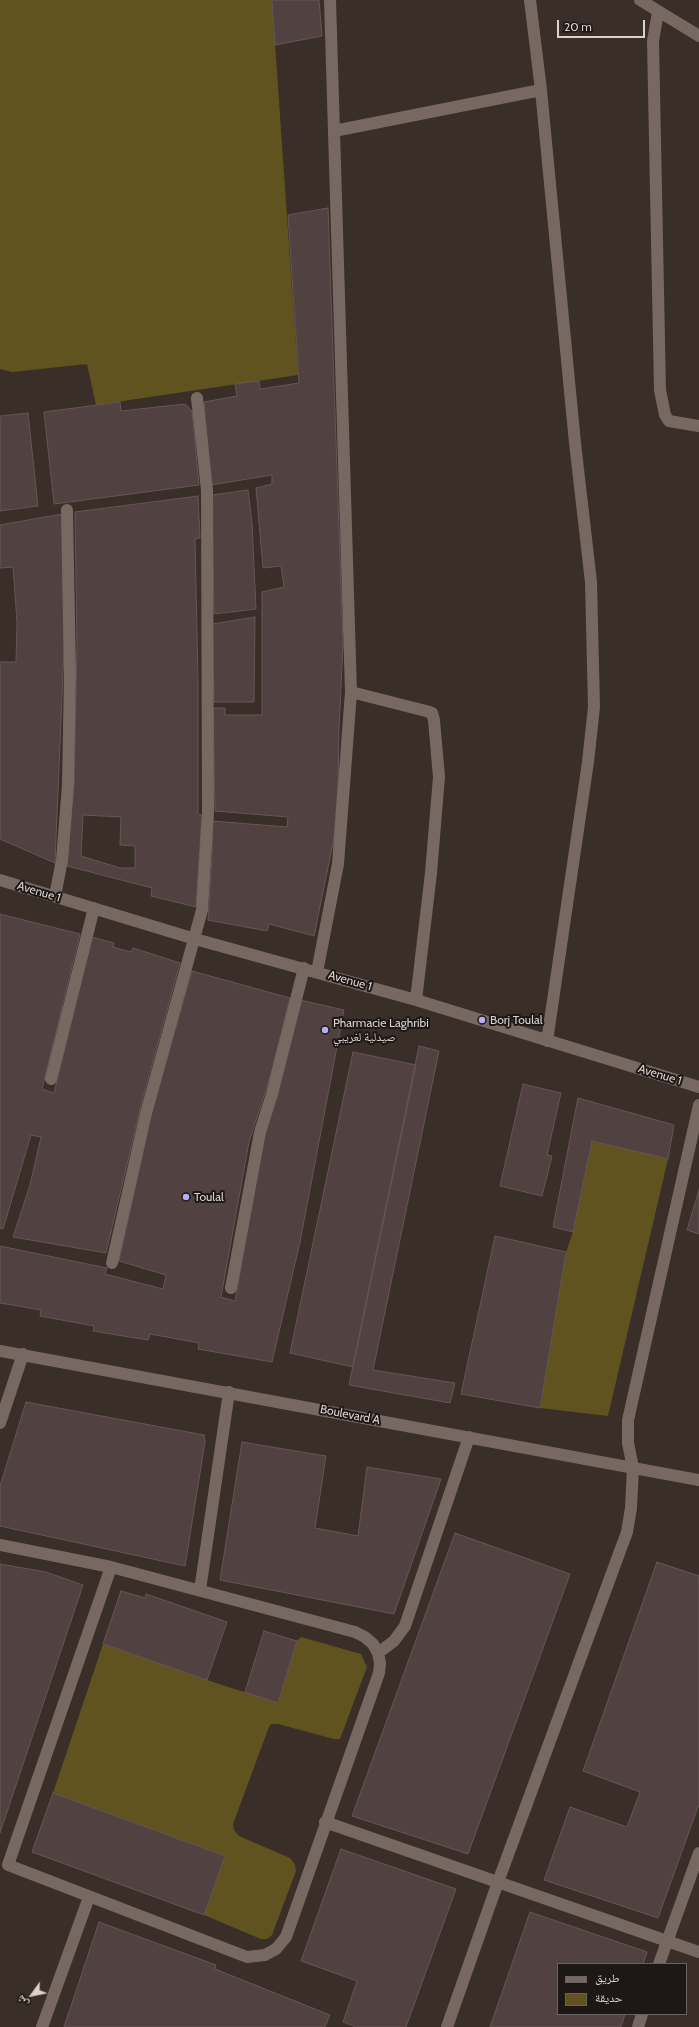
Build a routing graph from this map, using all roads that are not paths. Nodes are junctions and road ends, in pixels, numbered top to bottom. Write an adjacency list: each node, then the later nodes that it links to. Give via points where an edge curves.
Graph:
1 (330, 0): 7 (street)
2 (530, 0): 6 (street)
3 (640, 0): 4 (street)
4 (658, 12): 5 (street); 9 (street, via 652,41 660,390 665,415 670,421)
5 (699, 36)
6 (540, 90): 7 (street); 19 (street, via 590,582 594,707)
7 (334, 131): 11 (street)
8 (197, 398): 15 (street, via 207,490 208,813 202,910)
9 (699, 426)
10 (67, 510): 13 (street, via 70,672 68,785 62,860)
11 (351, 692): 17 (street, via 338,864); 18 (street, via 426,711 432,714 434,720 439,777)
12 (0, 880): 13 (street, Avenue 1)
13 (55, 896): 14 (street, Avenue 1)
14 (94, 908): 15 (street, Avenue 1); 20 (street)
15 (195, 939): 16 (street, Avenue 1); 23 (street, via 146,1113)
16 (304, 968): 17 (street, Avenue 1); 24 (street, via 260,1132)
17 (317, 972): 18 (street, Avenue 1)
18 (416, 1000): 19 (street, Avenue 1)
19 (547, 1041): 21 (street, Avenue 1)
20 (51, 1079)
21 (699, 1087)
22 (699, 1105): 30 (street, via 628,1420 628,1443)
23 (112, 1263)
24 (231, 1288)
25 (0, 1351): 26 (street, Boulevard A)
26 (23, 1354): 27 (street, Boulevard A); 28 (street)
27 (229, 1392): 29 (street, Boulevard A); 34 (street)
28 (0, 1423)
29 (469, 1437): 30 (street, Boulevard A); 35 (street, via 405,1626 394,1641)
30 (633, 1468): 31 (street, Boulevard A); 39 (street, via 632,1508 627,1532)
31 (699, 1480)
32 (0, 1545): 33 (street)
33 (111, 1567): 34 (street); 38 (street)
34 (200, 1590): 35 (street, via 355,1632 373,1644)
35 (378, 1653): 36 (street, via 378,1673)
36 (325, 1822): 39 (street); 40 (street, via 286,1937 276,1949 265,1955 247,1957)
37 (699, 1853): 41 (street)
38 (4, 1864): 40 (street)
39 (498, 1882): 41 (street); 46 (street)
40 (89, 1897): 45 (street)
41 (666, 1941): 42 (street); 43 (street)
42 (699, 1952)
43 (658, 1963)
44 (642, 2015): 47 (street)
45 (42, 2027)
46 (447, 2027)
47 (638, 2027)

